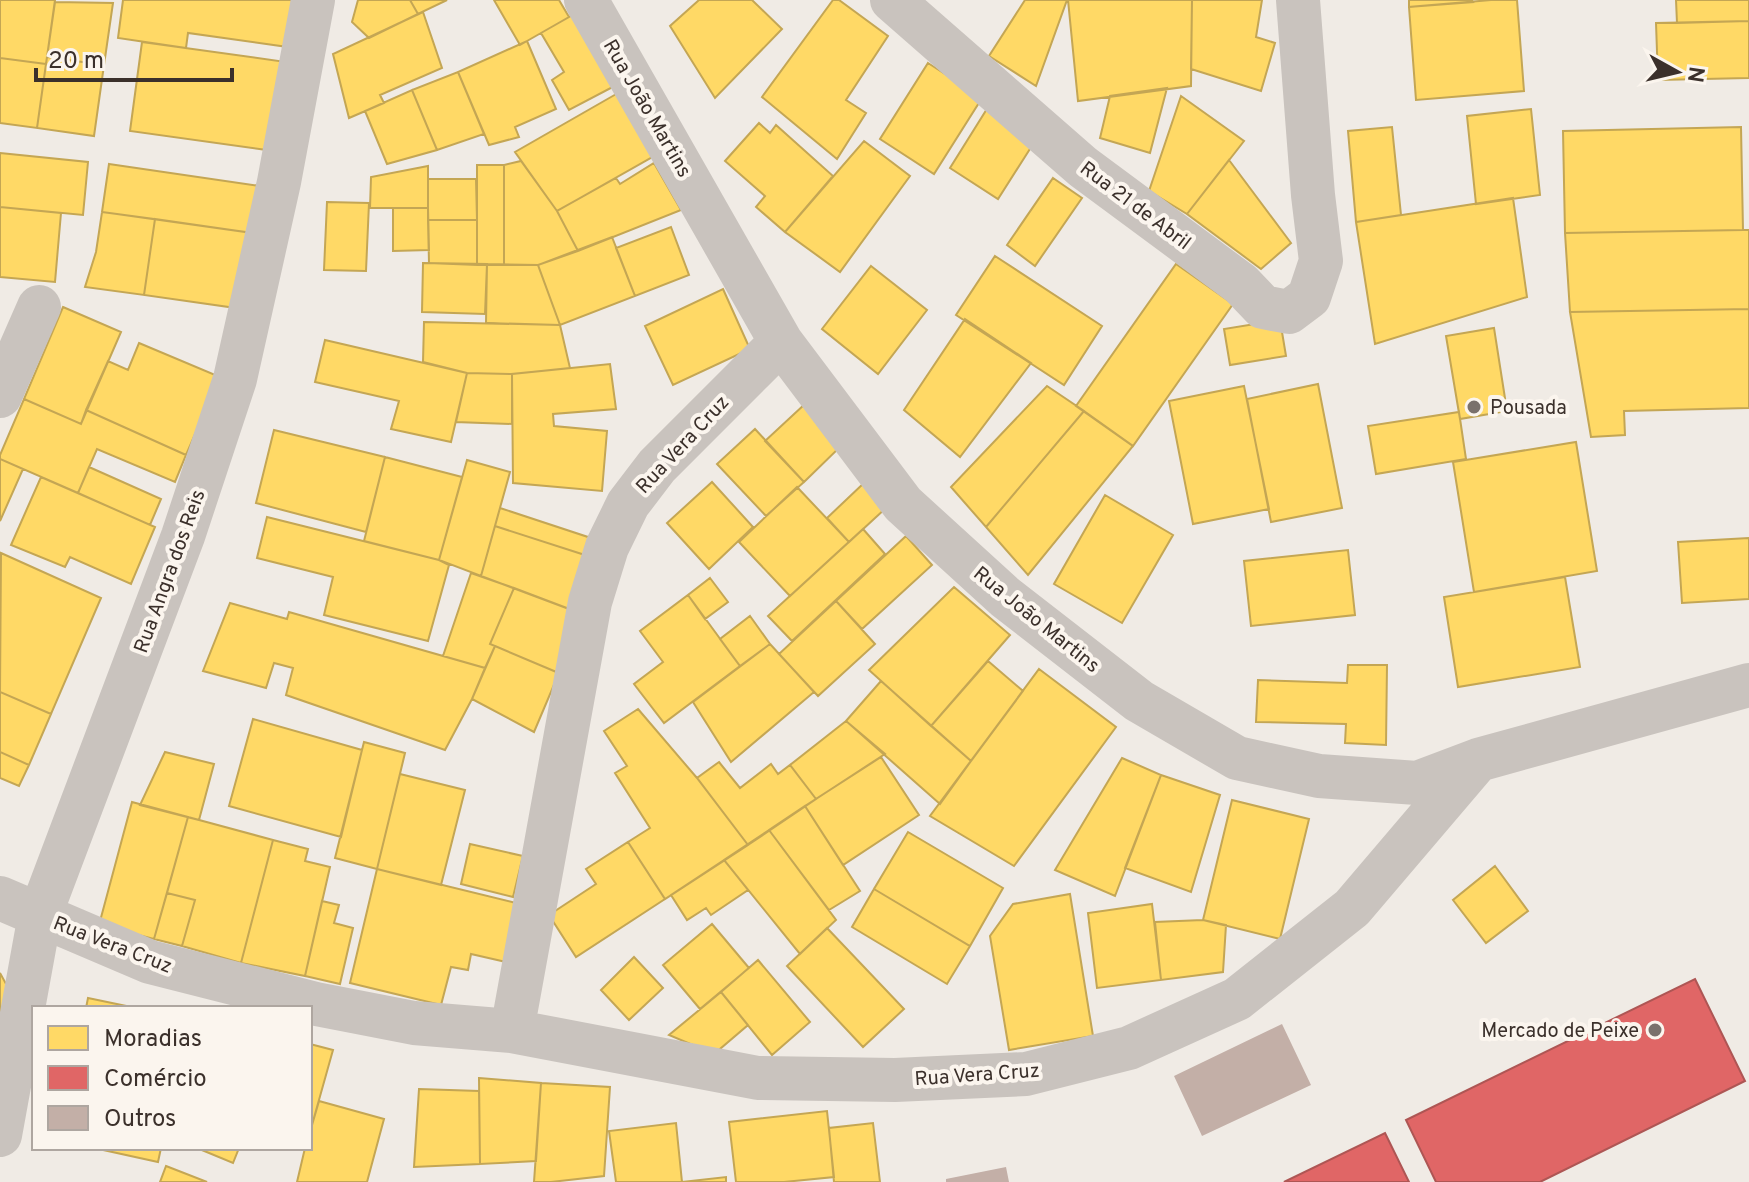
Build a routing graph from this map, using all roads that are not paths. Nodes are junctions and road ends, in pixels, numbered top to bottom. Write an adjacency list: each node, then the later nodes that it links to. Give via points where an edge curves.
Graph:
1 (313, 0): 11 (street, Rua Angra dos Reis, via 235,379 183,536)
2 (586, 0): 6 (street, Rua João Martins)
3 (892, 0): 4 (street, Rua 21 de Abril, via 1083,167 1241,284 1263,307 1289,312 1309,297 1321,261)
4 (1298, 0)
5 (39, 307): 7 (street)
6 (781, 342): 9 (street, Rua João Martins, via 903,504 1005,597 1139,701 1237,758 1319,776 1417,783); 12 (street, Rua Vera Cruz, via 657,466 628,504 607,547 590,602)
7 (0, 396)
8 (1749, 685): 9 (street, Rua João Martins)
9 (1478, 760): 12 (street, Rua Vera Cruz, via 1352,908 1237,999 1129,1048 1026,1074 895,1080 758,1078)
10 (0, 898): 11 (street, Rua Vera Cruz)
11 (40, 915): 12 (street, Rua Vera Cruz, via 150,962 316,1004 414,1023); 13 (street, Rua Angra dos Reis)
12 (512, 1031)
13 (0, 1135)

